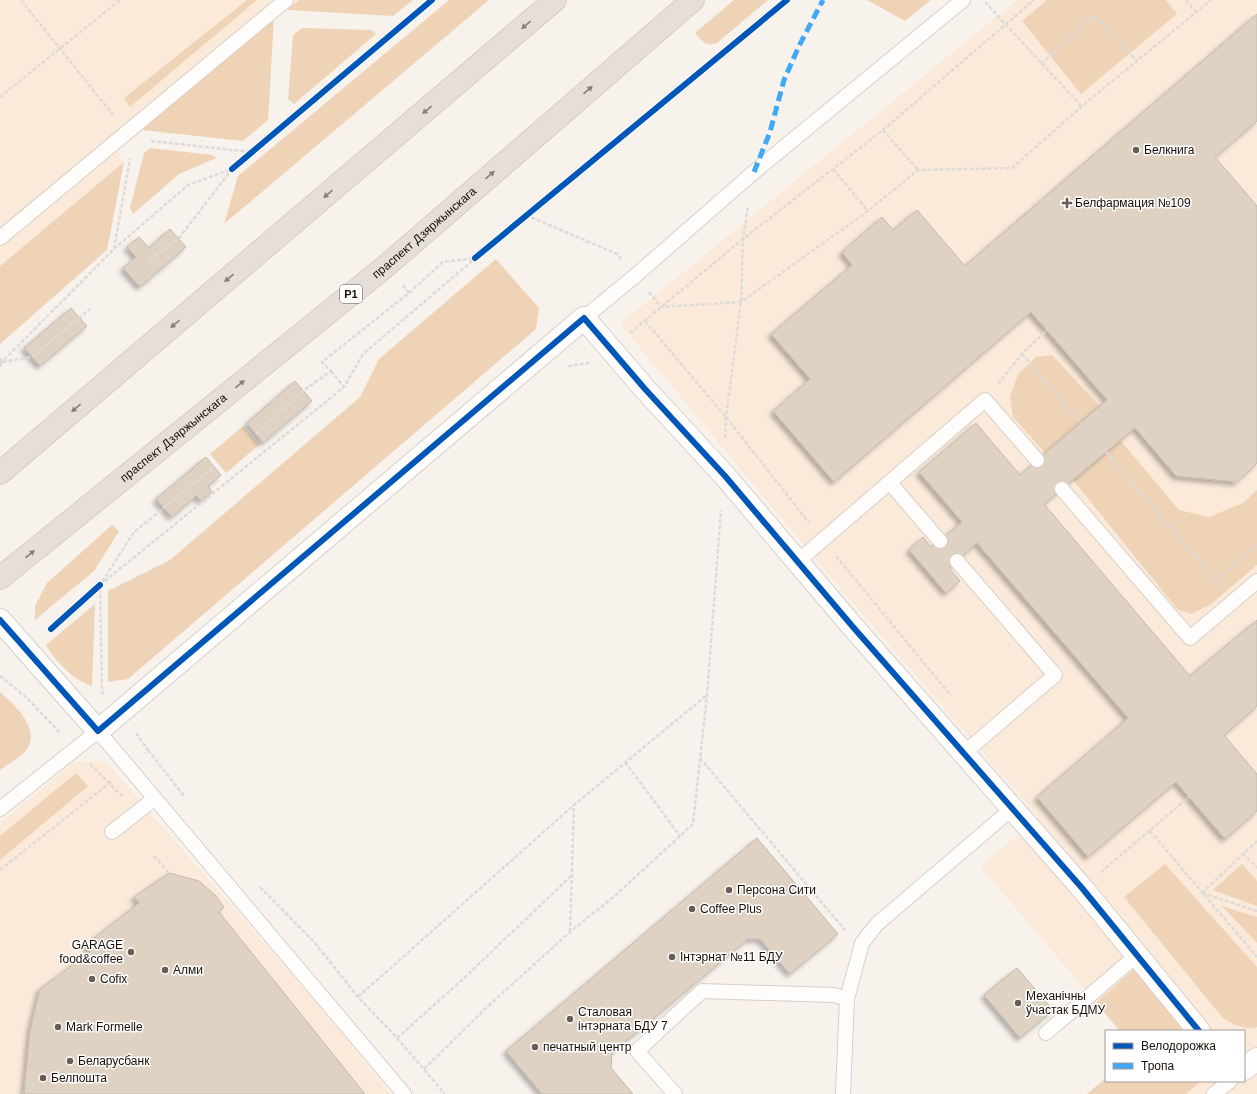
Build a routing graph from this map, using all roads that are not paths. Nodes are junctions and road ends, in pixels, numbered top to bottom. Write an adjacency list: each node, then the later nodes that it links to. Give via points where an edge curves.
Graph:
1 (286, 0): 5 (lane, via 131,136)
2 (555, 0): 8 (main road, one-way to 8)
3 (693, 0): 14 (main road, праспект Дзяржынскага / Р1, one-way to 3, via 386,266)
4 (963, 0): 6 (lane, via 754,172)
5 (0, 238)
6 (584, 318): 13 (street, via 725,476); 17 (street)
7 (1037, 460): 9 (lane, via 985,400)
8 (0, 473)
9 (890, 482): 11 (lane); 13 (lane)
10 (1062, 489): 15 (lane, via 1190,638)
11 (940, 540)
12 (957, 560): 18 (lane, via 1055,675)
13 (797, 562): 18 (street)
14 (0, 578)
15 (1257, 581)
16 (0, 620): 17 (street)
17 (98, 731): 19 (lane); 21 (lane)
18 (963, 754): 20 (street)
19 (154, 799): 22 (lane); 30 (lane)
20 (1012, 808): 23 (street); 24 (lane, via 877,924 862,943)
21 (0, 809)
22 (112, 832)
23 (1136, 955): 25 (street); 26 (lane)
24 (847, 999): 31 (lane, via 834,995 702,991 637,1052); 32 (lane)
25 (1198, 1030)
26 (1046, 1033)
27 (1257, 1059): 28 (street)
28 (1245, 1069)
29 (1229, 1082): 33 (lane)
30 (404, 1094)
31 (675, 1094)
32 (843, 1094)
33 (1214, 1094)

